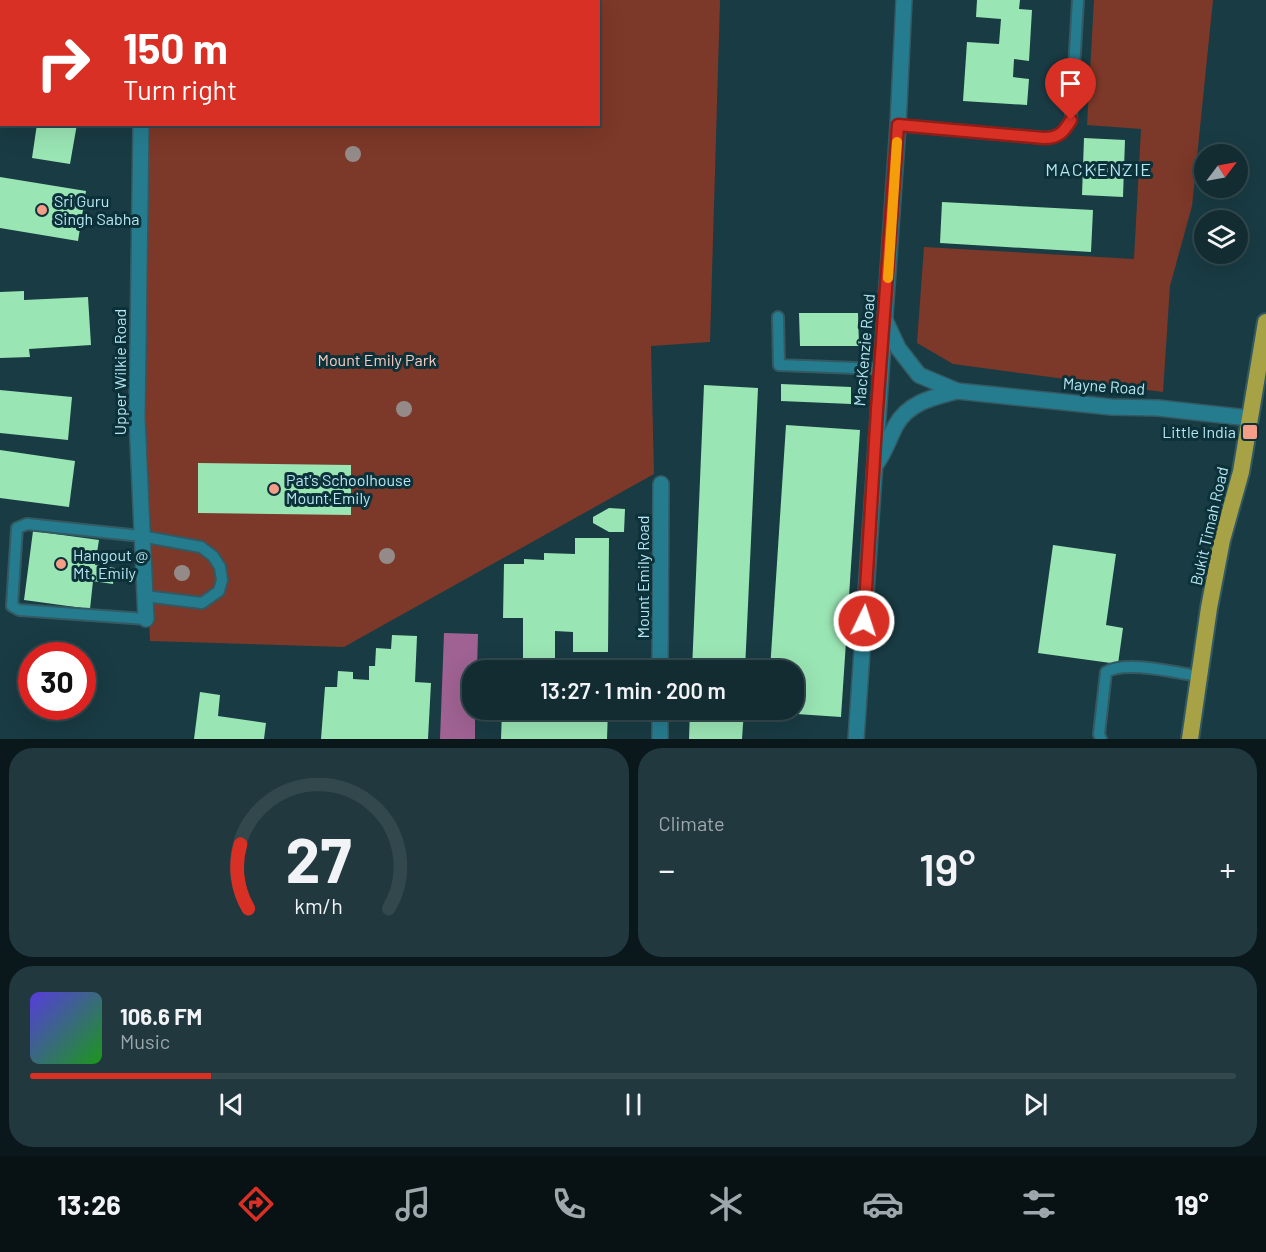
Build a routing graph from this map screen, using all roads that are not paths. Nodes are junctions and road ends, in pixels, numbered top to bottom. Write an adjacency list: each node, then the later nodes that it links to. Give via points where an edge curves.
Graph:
1 (904, 0): 3 (street, MacKenzie Road)
2 (1078, 0): 3 (lane, via 1071,120 1055,138)
3 (898, 125): 6 (street, MacKenzie Road)
4 (141, 126): 13 (street, Upper Wilkie Road, via 137,418)
5 (778, 317): 8 (lane, via 779,365)
6 (885, 320): 8 (street, MacKenzie Road); 9 (street, Mayne Road, via 898,348 919,375)
7 (1266, 322): 10 (highway, Bukit Timah Road)
8 (881, 369): 11 (street, MacKenzie Road)
9 (957, 391): 10 (street, Mayne Road); 11 (street, Mayne Road, via 915,405 898,422)
10 (1249, 418): 17 (highway, Bukit Timah Road, via 1241,472 1222,540)
11 (874, 466): 20 (street, MacKenzie Road)
12 (661, 484): 16 (street, Mount Emily Road)
13 (141, 536): 14 (street, Upper Wilkie Road); 14 (lane, via 201,547 213,556 222,580 219,591 202,603); 15 (lane, via 19,526 11,599 12,606 19,610)
14 (144, 596): 15 (street, Upper Wilkie Road)
15 (146, 619)
16 (660, 660)
17 (1199, 676): 21 (lane, via 1112,668 1104,680); 22 (highway, Bukit Timah Road)
18 (660, 720): 19 (street)
19 (660, 739)
20 (856, 739)
21 (1101, 739)
22 (1190, 739)

